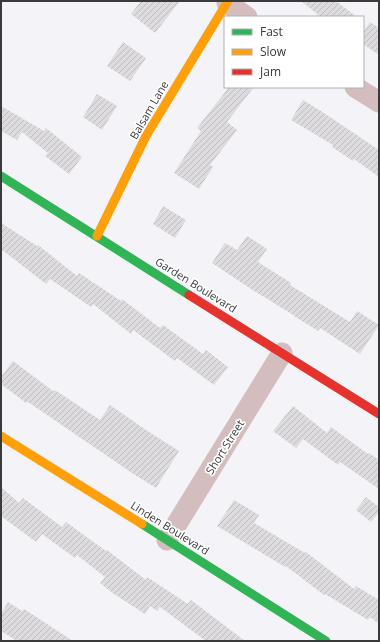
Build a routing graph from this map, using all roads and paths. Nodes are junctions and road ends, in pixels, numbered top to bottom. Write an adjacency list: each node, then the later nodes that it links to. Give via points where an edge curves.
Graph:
1 (228, 2): 2 (street); 6 (street, Balsam Lane, via 146,136)
2 (246, 16)
3 (357, 88): 4 (street)
4 (379, 102)
5 (1, 176): 6 (street, Garden Boulevard)
6 (97, 236): 7 (street, Garden Boulevard)
7 (282, 353): 8 (street, Garden Boulevard); 10 (street, Short Street)
8 (379, 414)
9 (1, 436): 10 (street, Linden Boulevard)
10 (167, 540): 11 (street, Linden Boulevard)
11 (304, 635): 12 (street, Linden Boulevard)
12 (326, 641)

